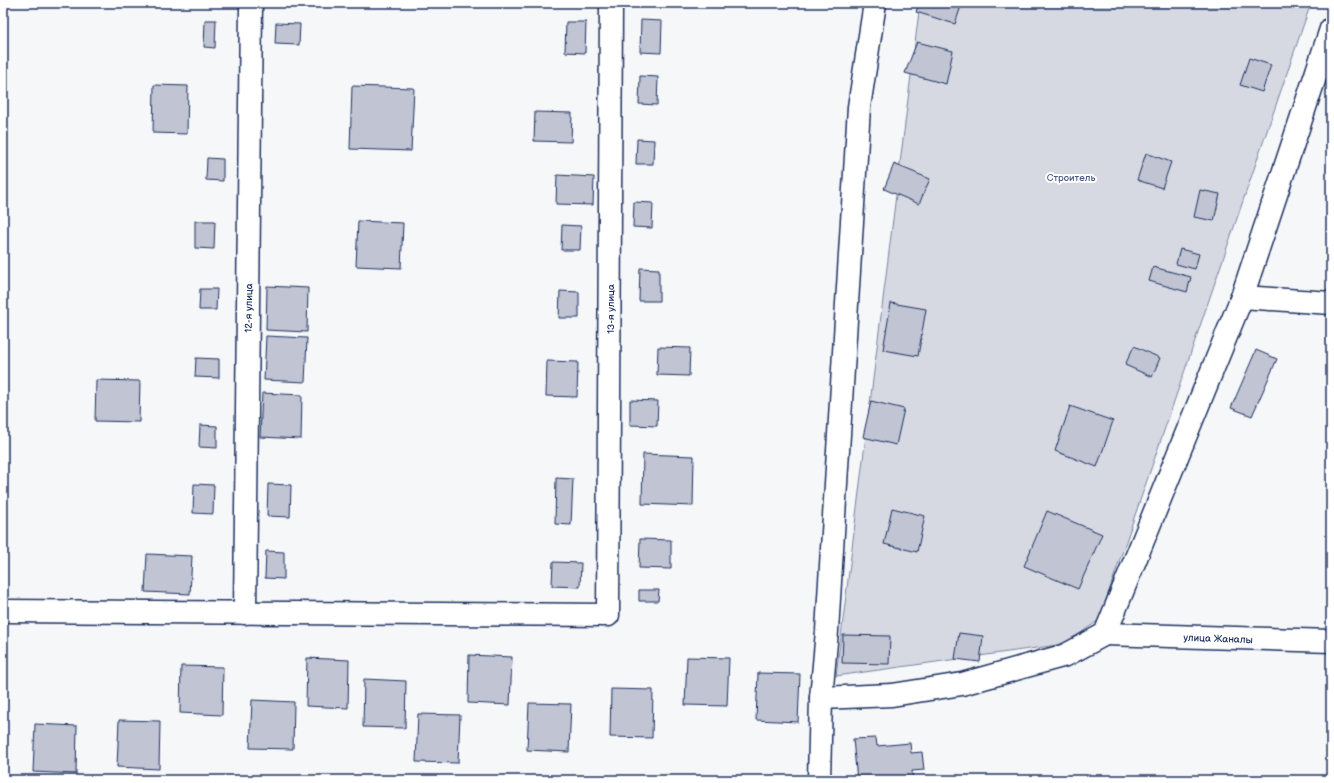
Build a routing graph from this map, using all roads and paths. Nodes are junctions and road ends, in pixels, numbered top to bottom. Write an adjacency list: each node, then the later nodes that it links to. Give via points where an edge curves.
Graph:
1 (251, 3): 8 (street, 12-я улица)
2 (611, 3): 8 (street, 13-я улица, via 608,615)
3 (875, 3): 11 (street, via 859,108)
4 (1331, 29): 5 (street)
5 (1242, 297): 6 (street); 9 (street)
6 (1331, 302)
7 (3, 611): 8 (street)
8 (245, 613)
9 (1105, 634): 10 (street, улица Жаналы); 11 (street, via 1066,656 962,684 892,695)
10 (1331, 641)
11 (821, 698): 12 (street)
12 (819, 780)

